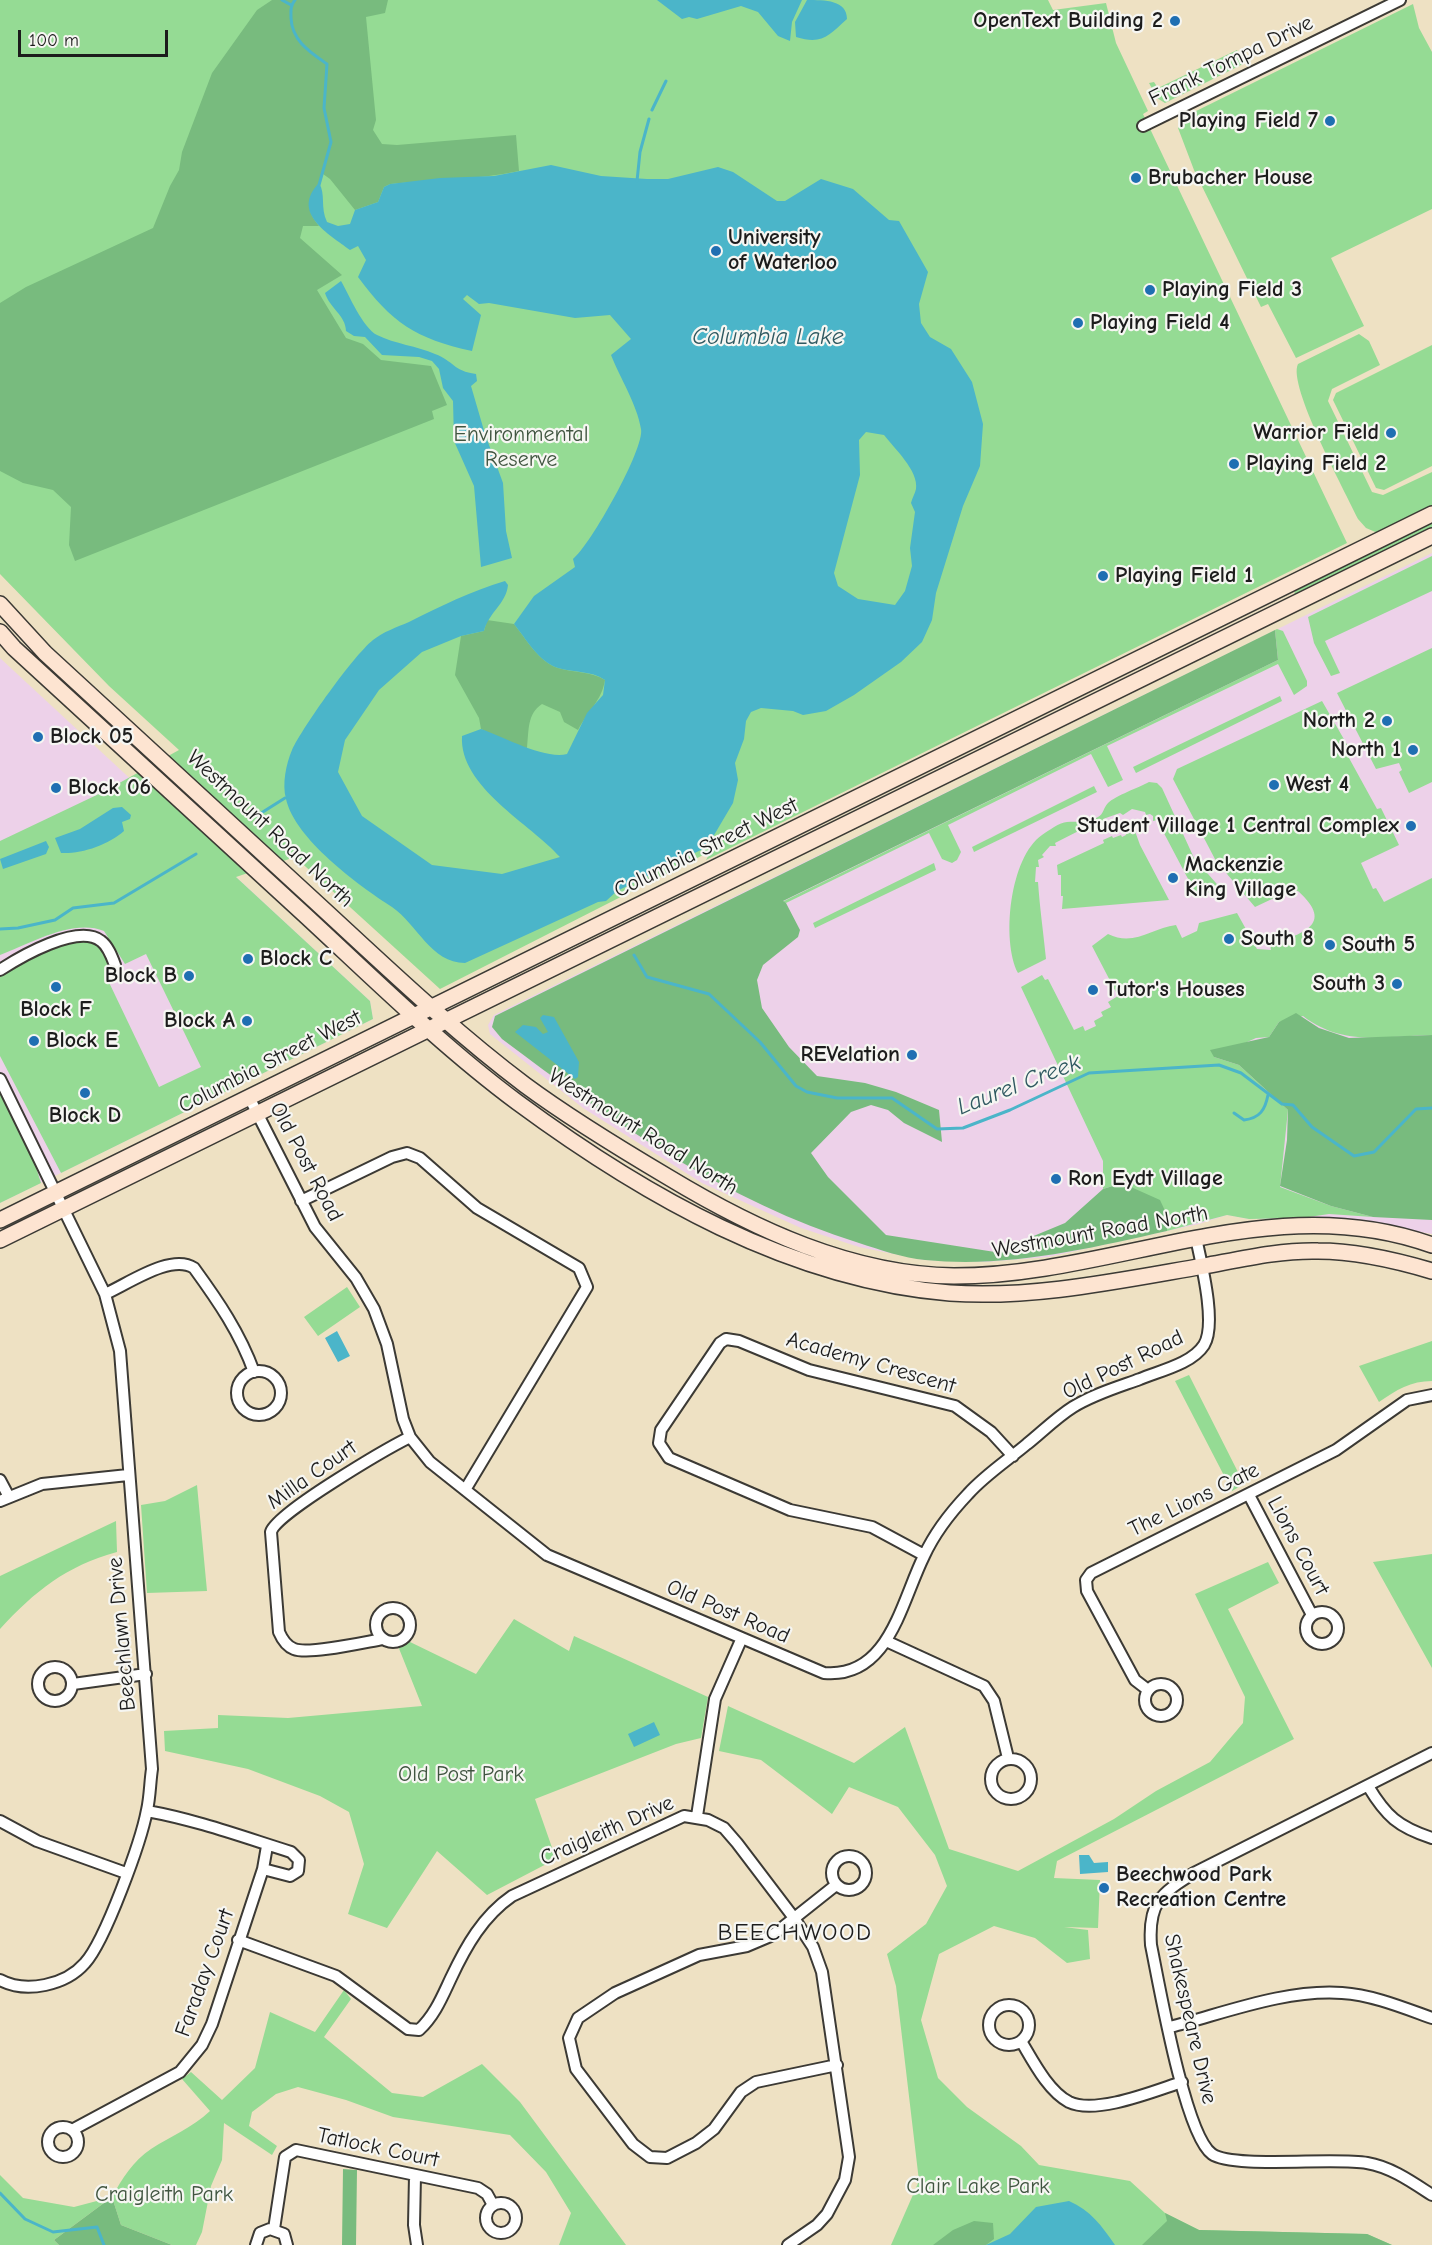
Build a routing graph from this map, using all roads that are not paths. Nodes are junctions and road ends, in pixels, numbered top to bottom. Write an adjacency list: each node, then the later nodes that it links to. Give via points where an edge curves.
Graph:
1 (1400, 0): 2 (street, Frank Tompa Drive)
2 (1143, 126)
3 (1432, 514): 9 (main road, Columbia Street West)
4 (1432, 536): 11 (main road, Columbia Street West)
5 (0, 604): 9 (main road, Westmount Road North, via 45,653)
6 (0, 632): 10 (main road, Westmount Road North)
7 (115, 965): 8 (street, via 106,946 90,936 41,946)
8 (0, 970)
9 (430, 1007): 10 (main road, Columbia Street West); 11 (main road, Westmount Road North)
10 (415, 1015): 12 (main road, Westmount Road North); 14 (main road, Columbia Street West)
11 (445, 1021): 12 (main road, Columbia Street West); 20 (main road, Westmount Road North, via 588,1129 703,1199 808,1246 874,1266 952,1276 1002,1274 1051,1268)
12 (429, 1028): 15 (main road, Columbia Street West); 23 (main road, Westmount Road North, via 514,1100 603,1161 695,1214 792,1259 863,1280 955,1293 1063,1287)
13 (0, 1079): 16 (street, Beechlawn Drive)
14 (250, 1098): 15 (street, Old Post Road); 16 (main road, Columbia Street West)
15 (258, 1113): 17 (street, Old Post Road); 18 (main road, Columbia Street West)
16 (56, 1193): 18 (street, Beechlawn Drive); 19 (main road, Columbia Street West)
17 (301, 1201): 28 (street, Old Post Road, via 374,1309 387,1344); 32 (street, via 407,1153 420,1158 477,1208 579,1268 584,1276 587,1287)
18 (63, 1208): 21 (main road, Columbia Street West); 25 (street, Beechlawn Drive)
19 (0, 1220)
20 (1196, 1238): 22 (main road, Westmount Road North, via 1252,1228 1340,1225 1383,1231); 23 (street, Old Post Road)
21 (0, 1240)
22 (1432, 1245)
23 (1201, 1266): 24 (main road, Westmount Road North, via 1275,1253 1319,1251 1395,1260); 29 (street, Old Post Road, via 1208,1316 1203,1346 1174,1366 1072,1408)
24 (1432, 1271)
25 (105, 1294): 26 (street, via 170,1263 188,1264 245,1346); 30 (street, Beechlawn Drive, via 120,1351)
26 (254, 1372): 26 (street, via 240,1381 238,1402 251,1414 270,1413 279,1401 279,1386 267,1373)
27 (1432, 1395): 33 (street, The Lions Gate, via 1394,1407 1336,1450)
28 (410, 1437): 32 (street, Old Post Road, via 430,1462); 37 (street, Milla Court, via 290,1512 276,1522 271,1532 279,1632 288,1646 309,1650)
29 (1013, 1456): 35 (street, Old Post Road, via 944,1520); 35 (street, Academy Crescent, via 991,1432 955,1406 809,1370 739,1341 726,1339 720,1343 661,1430 658,1443 669,1458 790,1510 872,1527)
30 (128, 1475): 34 (street, via 42,1484); 40 (street, Beechlawn Drive)
31 (0, 1480): 34 (street)
32 (465, 1490): 38 (street, Old Post Road, via 547,1555)
33 (1249, 1495): 36 (street, Lions Court); 42 (street, The Lions Gate, via 1091,1573 1086,1580 1088,1591 1135,1680)
34 (4, 1499)
35 (924, 1555): 39 (street, Old Post Road)
36 (1312, 1615)
37 (383, 1639)
38 (741, 1640): 39 (street, Old Post Road, via 838,1675 868,1664); 47 (street, via 715,1699)
39 (886, 1641): 44 (street, via 984,1686 994,1701)
40 (146, 1674): 41 (street); 46 (street, Beechlawn Drive, via 152,1769)
41 (73, 1684)
42 (1148, 1690)
43 (1432, 1753): 45 (street, Shakespeare Drive)
44 (1008, 1758)
45 (1368, 1786): 49 (street, via 1381,1808 1401,1827); 58 (street, Shakespeare Drive, via 1194,1873 1169,1888 1154,1905 1149,1924 1151,1946)
46 (147, 1811): 50 (street, via 192,1820); 52 (street, Beechlawn Drive)
47 (697, 1816): 54 (street, Craigleith Drive, via 724,1828); 55 (street, Craigleith Drive, via 676,1818 495,1907 471,1939 436,2011 419,2030 408,2029 336,1976)
48 (0, 1821): 52 (street, via 78,1857)
49 (1432, 1838)
50 (267, 1846): 51 (street, Faraday Court); 51 (street, via 291,1852 299,1860 298,1871 290,1876)
51 (262, 1869): 55 (street, Faraday Court)
52 (126, 1873): 56 (street, Beechlawn Drive, via 97,1947 84,1965 51,1984 31,1987)
53 (836, 1885): 54 (street)
54 (794, 1918): 60 (street, Craigleith Drive, via 813,1947 822,1972); 60 (street, via 772,1935 747,1946 699,1955 615,1993 578,2018 569,2038 571,2055 576,2069 633,2144 650,2157 667,2158 696,2144 714,2129 741,2092 756,2082)
55 (238, 1941): 62 (street, Faraday Court, via 212,2024 192,2059 180,2072)
56 (0, 1980)
57 (1432, 2018): 58 (street, via 1344,1993 1300,1994)
58 (1170, 2027): 61 (street, Shakespeare Drive)
59 (1021, 2041): 61 (street, via 1054,2089 1068,2102 1113,2102)
60 (837, 2065): 70 (street, Craigleith Drive, via 849,2157 845,2180 827,2214)
61 (1182, 2082): 64 (street, Shakespeare Drive, via 1198,2137 1213,2155 1238,2161 1366,2163 1399,2175)
62 (72, 2130)
63 (415, 2176): 65 (street, Tatlock Court, via 478,2188); 66 (street, Tatlock Court, via 296,2150 285,2157); 69 (street)
64 (1432, 2194)
65 (493, 2205)
66 (274, 2229): 67 (street, via 260,2233); 68 (street, via 284,2234)
67 (256, 2245)
68 (287, 2245)
69 (417, 2245)
70 (789, 2245)

